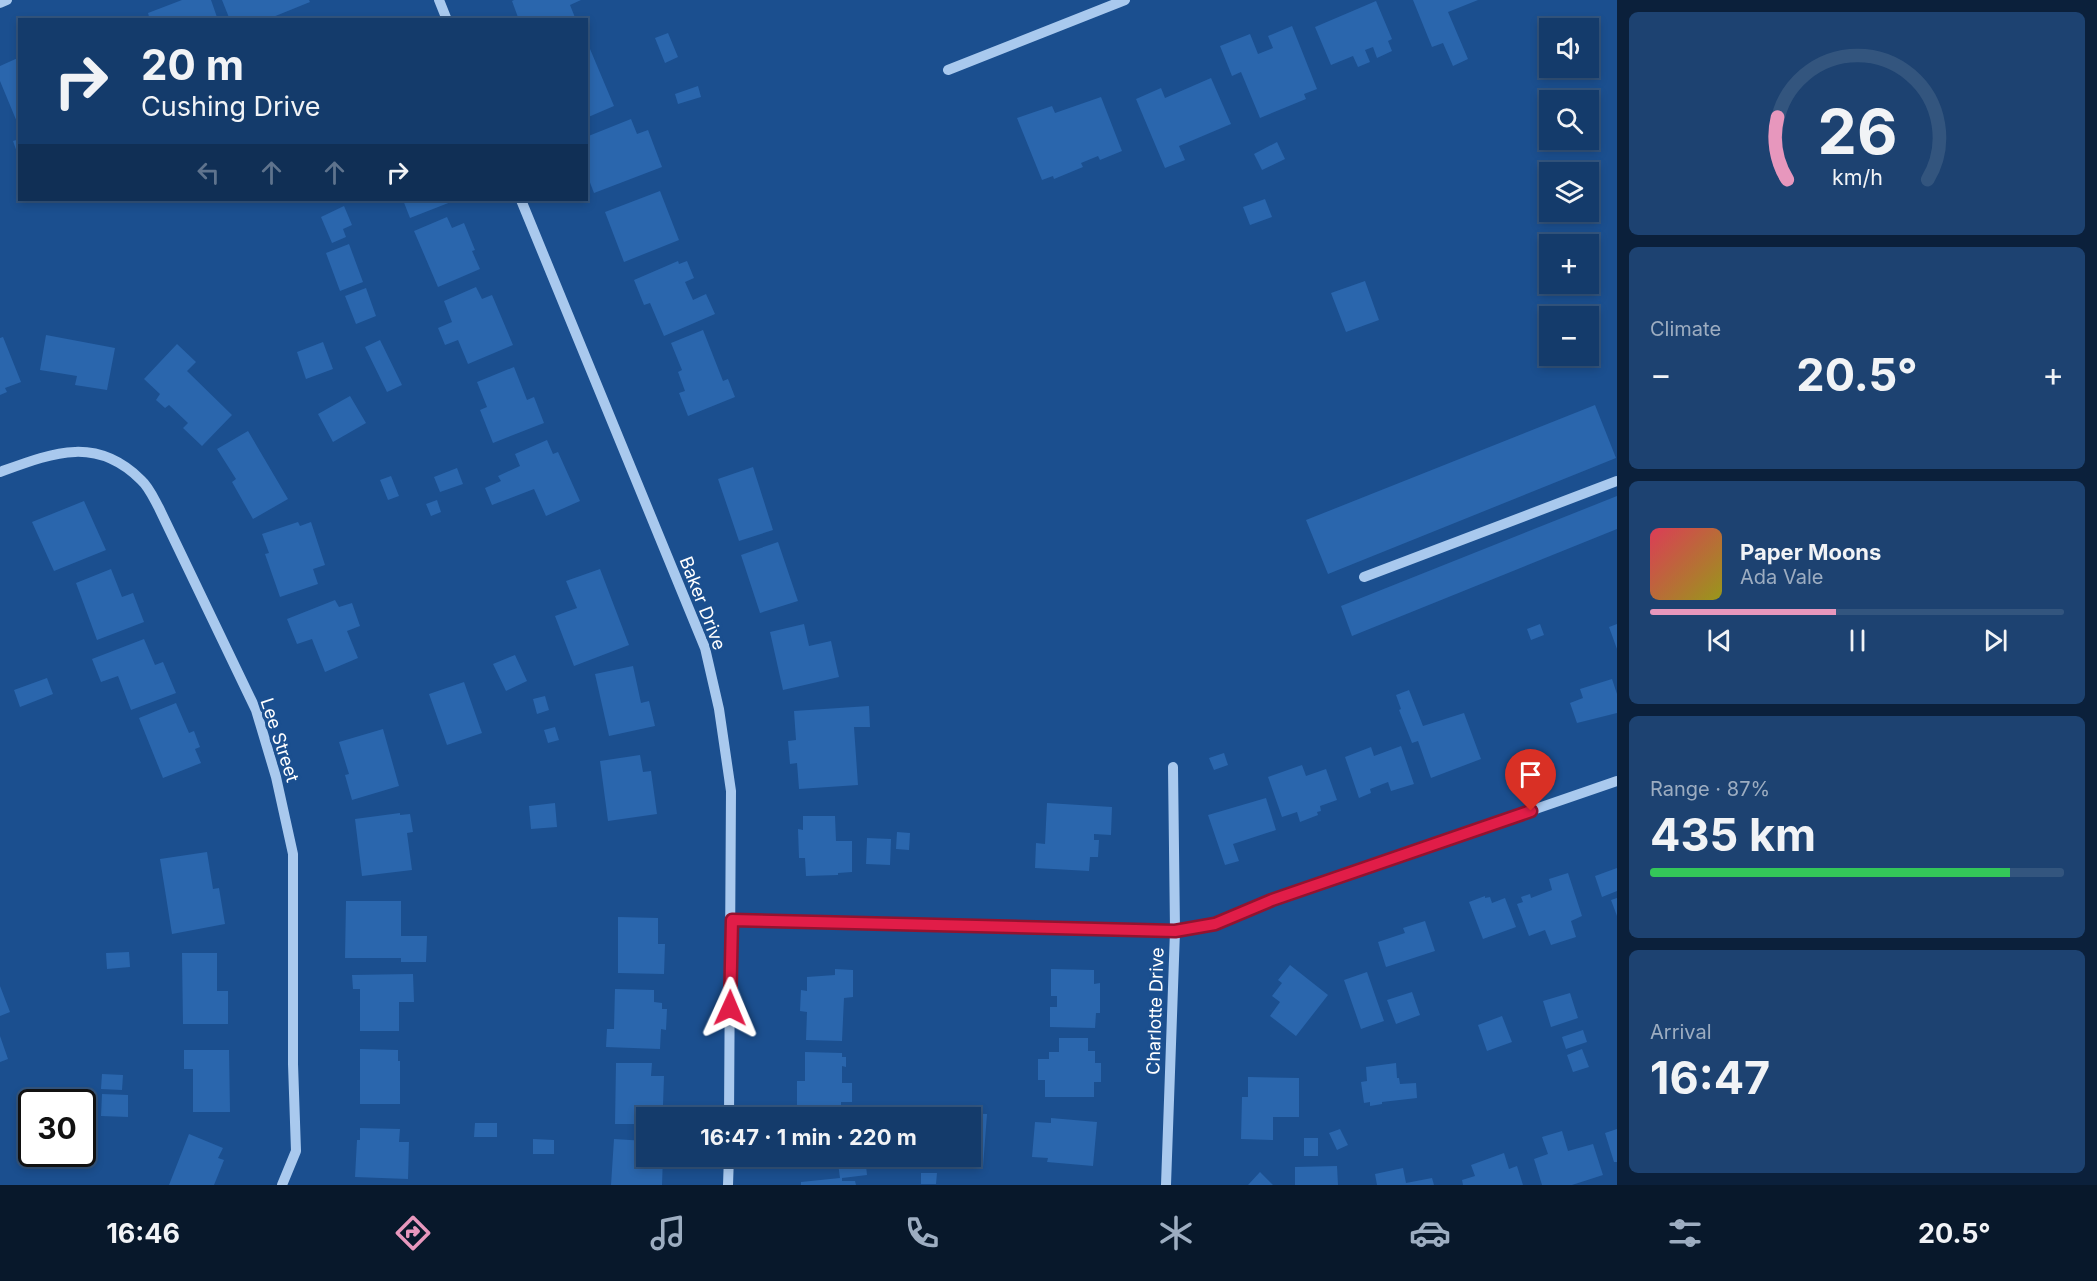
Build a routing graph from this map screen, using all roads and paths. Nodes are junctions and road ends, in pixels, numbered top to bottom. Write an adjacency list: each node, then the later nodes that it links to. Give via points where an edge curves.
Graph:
1 (7, 0): 4 (street)
2 (439, 0): 5 (street)
3 (1125, 0): 6 (street)
4 (0, 3)
5 (446, 18)
6 (948, 70)
7 (521, 201): 13 (street, Baker Drive, via 705,648 731,791)
8 (0, 472): 17 (street, Lee Street, via 62,452 92,452 120,463 143,482 255,710 276,777 293,855 296,1152)
9 (1617, 481): 10 (street)
10 (1364, 577)
11 (1173, 767): 14 (street, Charlotte Drive)
12 (1617, 781): 14 (street, via 1272,900 1215,924)
13 (732, 920): 14 (street); 15 (street, Baker Drive)
14 (1175, 931): 19 (street, Charlotte Drive)
15 (729, 1107)
16 (729, 1167): 18 (street)
17 (282, 1185)
18 (728, 1185)
19 (1166, 1185)

